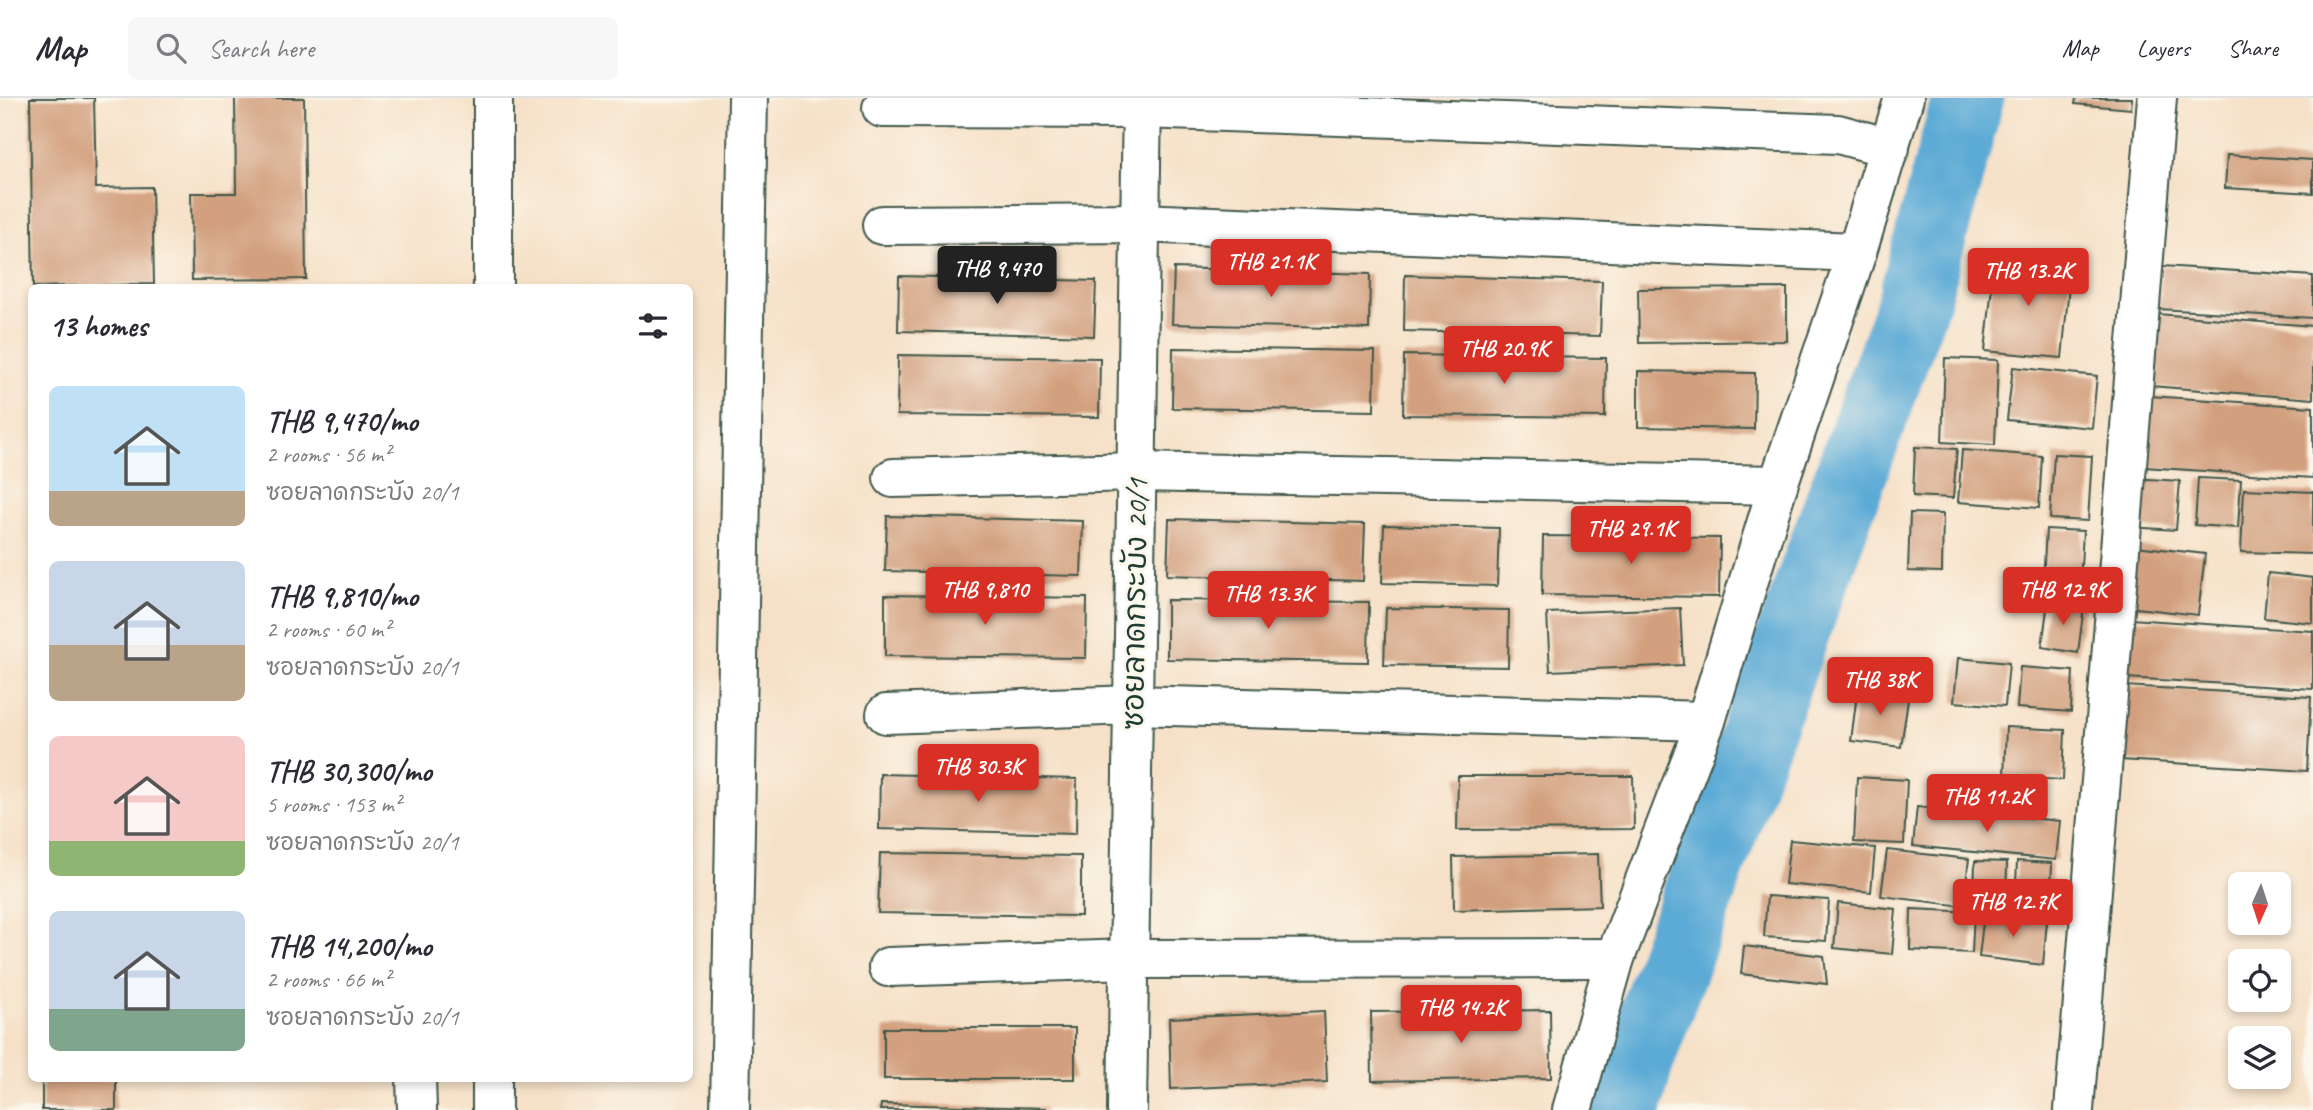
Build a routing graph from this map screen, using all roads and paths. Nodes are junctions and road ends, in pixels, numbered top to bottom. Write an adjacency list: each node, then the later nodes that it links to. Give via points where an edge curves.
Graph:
1 (493, 98): 13 (street)
2 (748, 98): 27 (street)
3 (1904, 98): 9 (street)
4 (2157, 98): 30 (street)
5 (1142, 103): 6 (street); 7 (street); 10 (street, ซอยลาดกระบัง 20/1)
6 (1376, 107): 8 (street)
7 (882, 108)
8 (1619, 112): 9 (street, via 1838,134)
9 (1890, 148): 12 (street)
10 (1140, 223): 11 (street); 12 (street); 14 (street, ซอยลาดกระบัง 20/1)
11 (882, 225)
12 (1857, 251): 16 (street)
13 (493, 284)
14 (1137, 472): 15 (street); 16 (street); 17 (street, ซอยลาดกระบัง 20/1)
15 (893, 478)
16 (1778, 485): 19 (street)
17 (1133, 705): 18 (street); 19 (street); 21 (street, ซอยลาดกระบัง 20/1)
18 (886, 714)
19 (1706, 721): 20 (street)
20 (1615, 958): 21 (street); 29 (street)
21 (1129, 959): 22 (street); 28 (street, ซอยลาดกระบัง 20/1)
22 (888, 967)
23 (416, 1082): 25 (street)
24 (492, 1082): 26 (street)
25 (416, 1110)
26 (492, 1110)
27 (730, 1110)
28 (1127, 1110)
29 (1572, 1110)
30 (2074, 1110)

